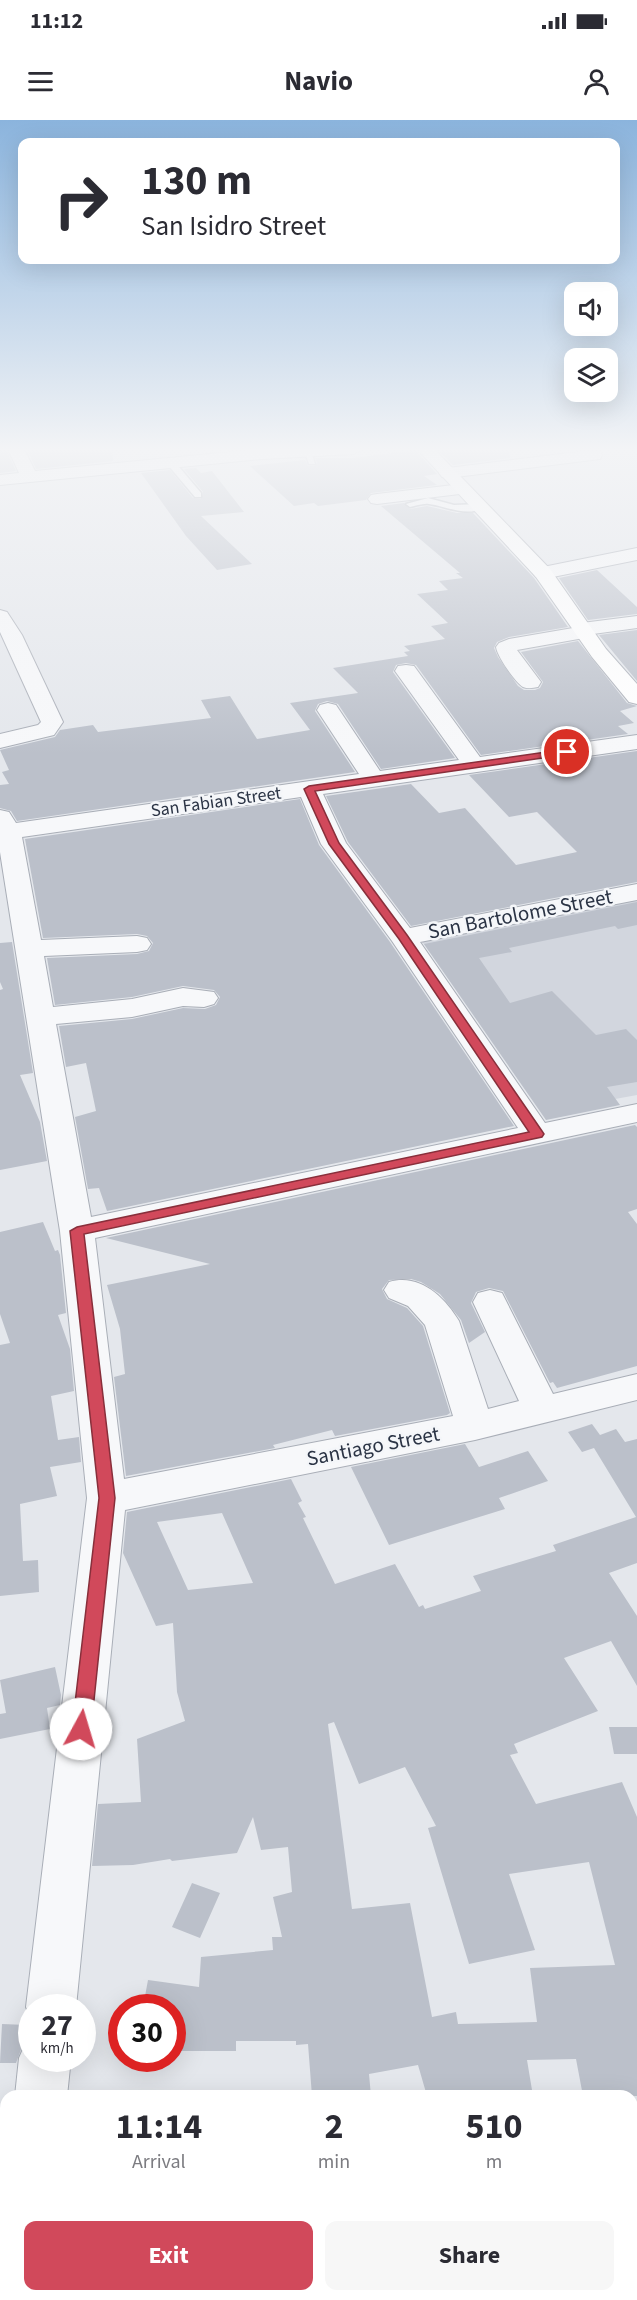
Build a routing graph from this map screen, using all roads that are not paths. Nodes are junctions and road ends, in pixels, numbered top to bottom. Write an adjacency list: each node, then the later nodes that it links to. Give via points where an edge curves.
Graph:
1 (522, 551): 3 (main road)
2 (637, 554): 3 (street)
3 (543, 573): 6 (main road)
4 (0, 616): 11 (street, via 52,722 46,730)
5 (637, 622): 6 (street)
6 (583, 631): 8 (street, via 506,647 507,654); 9 (main road)
7 (406, 671): 13 (street)
8 (530, 682)
9 (637, 697)
10 (328, 710): 14 (street)
11 (0, 741)
12 (637, 742): 13 (street, San Fabian Street)
13 (474, 765): 14 (street, San Fabian Street)
14 (374, 780): 15 (street, San Fabian Street)
15 (309, 789): 16 (street, San Fabian Street); 18 (street, via 334,844)
16 (5, 824): 20 (street)
17 (637, 892): 18 (street, San Bartolome Street)
18 (403, 937): 24 (street)
19 (137, 944): 20 (street)
20 (29, 948): 22 (street)
21 (204, 998): 22 (street, via 183,997 132,1008)
22 (41, 1017): 25 (street)
23 (637, 1113): 24 (street)
24 (537, 1134): 25 (street)
25 (77, 1231): 31 (street)
26 (401, 1290): 30 (street, via 420,1297 441,1321)
27 (490, 1302): 29 (street)
28 (637, 1387): 29 (street, Santiago Street)
29 (542, 1410): 30 (street, Santiago Street)
30 (475, 1426): 31 (street, Santiago Street)
31 (107, 1498): 32 (street)
32 (52, 1994)
33 (44, 2072): 34 (street)
34 (42, 2090)

